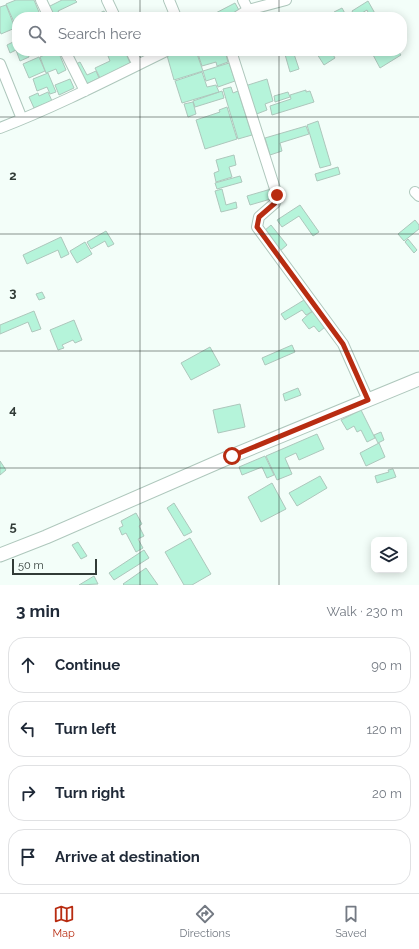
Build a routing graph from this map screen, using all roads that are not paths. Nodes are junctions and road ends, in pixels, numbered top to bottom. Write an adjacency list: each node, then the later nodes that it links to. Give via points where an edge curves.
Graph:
1 (41, 0): 7 (street)
2 (107, 0): 8 (street)
3 (169, 0): 9 (street)
4 (243, 0): 6 (street)
5 (286, 0): 6 (street)
6 (248, 10): 10 (street)
7 (47, 12)
8 (113, 12)
9 (174, 12)
10 (245, 12)
11 (68, 56): 17 (street)
12 (134, 56): 16 (street)
13 (156, 56): 16 (street)
14 (233, 56): 21 (street, via 277,195 275,203 259,217 257,227 343,344)
15 (0, 64): 18 (street)
16 (138, 65): 17 (street)
17 (85, 91): 18 (street)
18 (22, 119): 19 (street)
19 (0, 128)
20 (419, 379): 21 (street)
21 (368, 400): 22 (street)
22 (0, 555)

